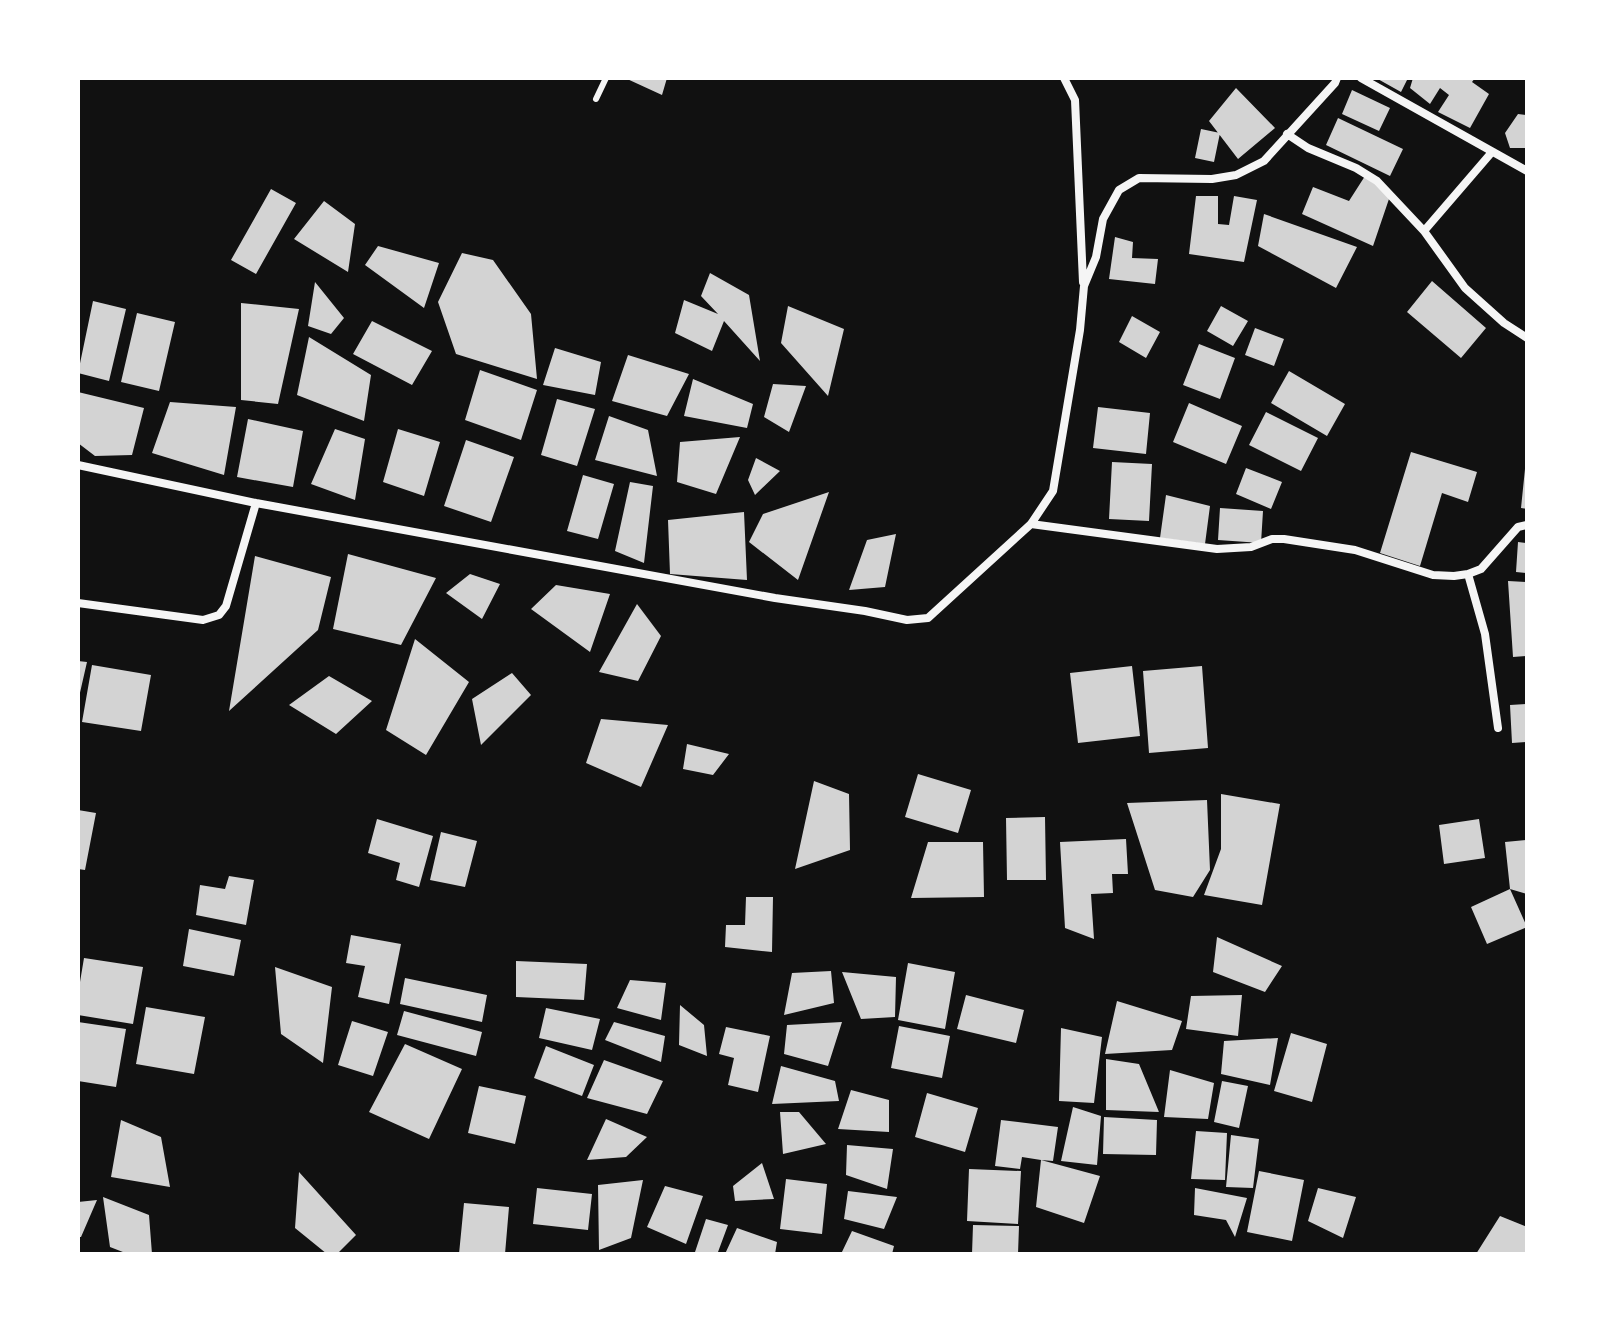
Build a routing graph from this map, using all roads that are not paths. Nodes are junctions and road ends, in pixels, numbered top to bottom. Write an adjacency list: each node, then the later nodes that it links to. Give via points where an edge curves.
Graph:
1 (606, 78): 5 (lane)
2 (1064, 78): 10 (street, via 1075,100)
3 (1337, 78): 6 (street)
4 (1361, 78): 7 (street)
5 (596, 99)
6 (1287, 134): 9 (street, via 1377,181); 10 (street, via 1264,161 1236,175 1139,178 1119,190 1103,219)
7 (1492, 152): 8 (street); 9 (street)
8 (1527, 171)
9 (1424, 231): 11 (street, via 1465,288)
10 (1084, 286): 14 (street, via 1053,491)
11 (1527, 338)
12 (78, 465): 13 (street)
13 (256, 503): 14 (street, via 907,620 928,618); 17 (street, via 219,615 203,620)
14 (1031, 524): 16 (street, via 1217,549 1284,539 1355,550 1433,575)
15 (1527, 525): 16 (street, via 1518,527 1481,569)
16 (1468, 574): 18 (street, via 1485,634)
17 (78, 603)
18 (1498, 728)

